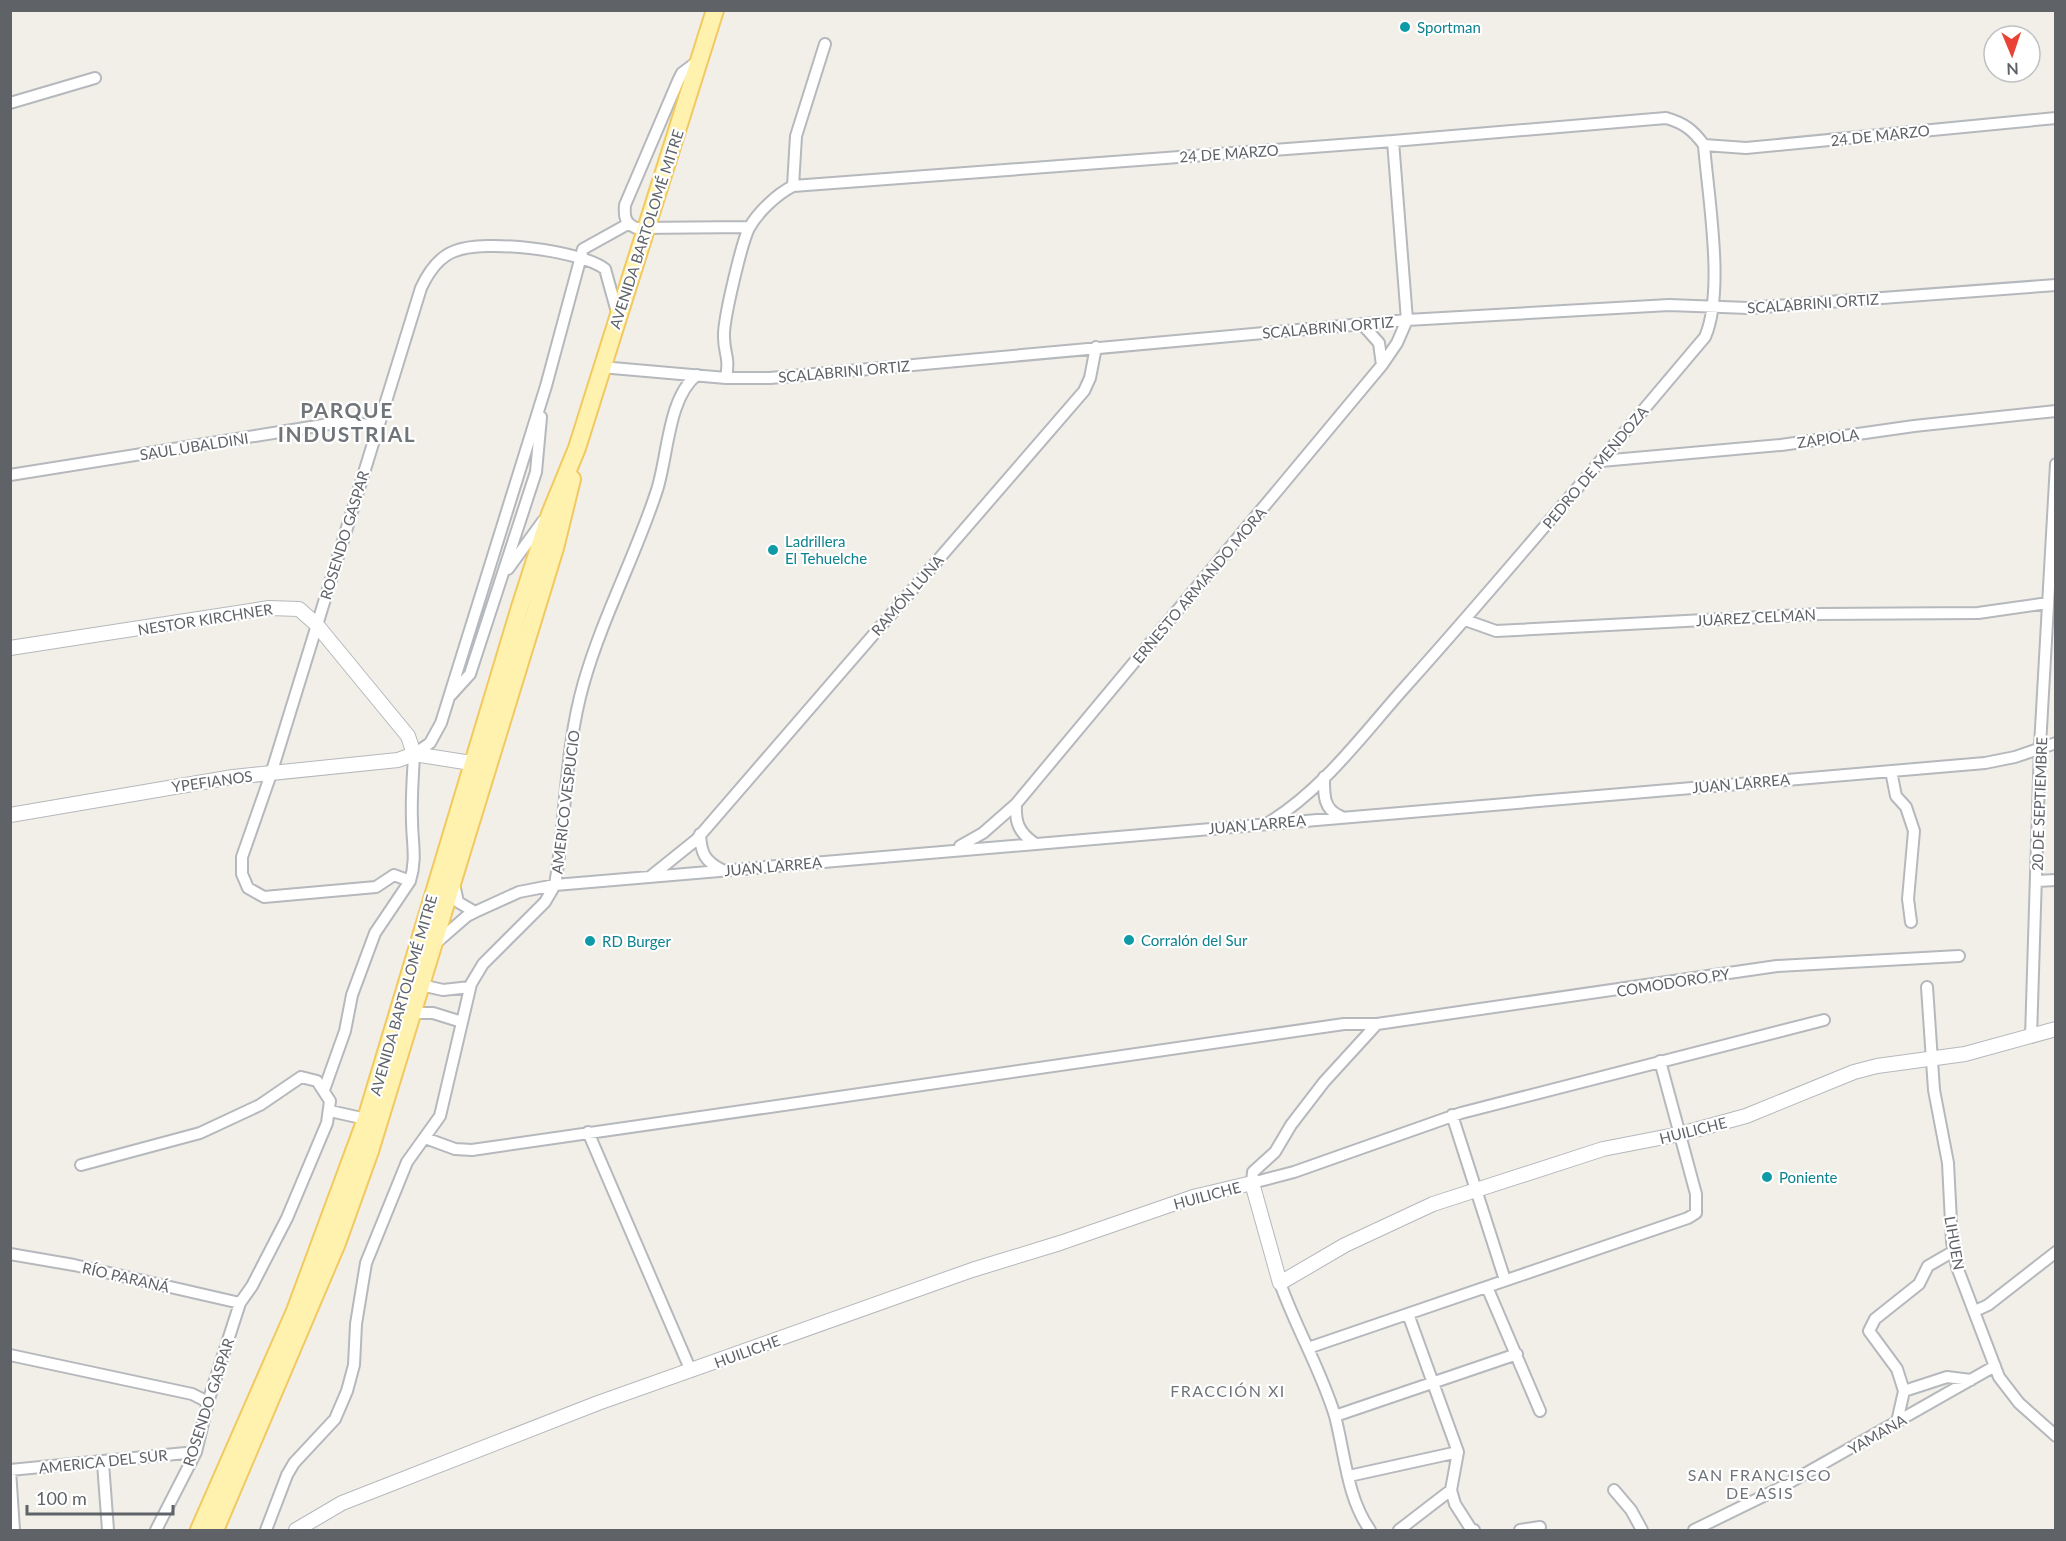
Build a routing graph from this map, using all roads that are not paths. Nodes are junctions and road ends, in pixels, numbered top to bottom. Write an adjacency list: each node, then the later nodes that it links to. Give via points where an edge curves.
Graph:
1 (715, 10): 3 (main road, AVENIDA BARTOLOMÉ MITRE)
2 (825, 44): 9 (street, via 796,136)
3 (699, 60): 10 (street, via 682,72 678,81 625,205); 12 (main road, AVENIDA BARTOLOMÉ MITRE)
4 (95, 78): 5 (street)
5 (10, 103)
6 (2055, 118): 8 (street, 24 DE MARZO, via 1746,148)
7 (1393, 141): 8 (street, 24 DE MARZO, via 1666,118 1684,123); 9 (street, 24 DE MARZO); 17 (street, ERNESTO ARMANDO MORA)
8 (1704, 145): 15 (street, PEDRO DE MENDOZA)
9 (792, 186): 11 (street, via 779,193)
10 (628, 224): 12 (street); 13 (street, via 589,244)
11 (749, 227): 12 (street); 23 (street, via 726,315)
12 (648, 228): 16 (main road, AVENIDA BARTOLOMÉ MITRE)
13 (581, 256): 16 (street, ROSENDO GASPAR, via 605,269); 24 (street); 26 (street, ROSENDO GASPAR, via 496,247 456,250 447,255 426,276 421,288)
14 (2055, 285): 15 (street, SCALABRINI ORTIZ, via 1748,309)
15 (1714, 307): 17 (street, SCALABRINI ORTIZ, via 1669,305); 28 (street, PEDRO DE MENDOZA, via 1705,337)
16 (618, 315): 21 (main road, AVENIDA BARTOLOMÉ MITRE)
17 (1407, 320): 18 (street, SCALABRINI ORTIZ); 20 (street, ERNESTO ARMANDO MORA)
18 (1362, 324): 19 (street, SCALABRINI ORTIZ); 20 (street, via 1379,342)
19 (1096, 347): 23 (street, SCALABRINI ORTIZ, via 770,378); 49 (street, RAMÓN LUNA, via 1084,391)
20 (1382, 365): 45 (street, ERNESTO ARMANDO MORA)
21 (601, 367): 22 (street, SCALABRINI ORTIZ); 27 (main road, AVENIDA BARTOLOMÉ MITRE)
22 (697, 375): 23 (street, SCALABRINI ORTIZ); 58 (street, AMERICO VESPUCIO, via 678,402 658,488 584,682 573,731)
23 (726, 378)
24 (541, 402): 32 (street, via 536,472); 37 (street)
25 (2055, 411): 28 (street, ZAPIOLA, via 1781,445)
26 (378, 425): 30 (street, SAUL UBALDINI, via 336,423); 35 (street, ROSENDO GASPAR)
27 (577, 448): 31 (main road, AVENIDA BARTOLOMÉ MITRE); 53 (main road, AVENIDA BARTOLOMÉ MITRE, via 555,548)
28 (1601, 461): 34 (street, PEDRO DE MENDOZA)
29 (2055, 464): 33 (street, 20 DE SEPTIEMBRE)
30 (10, 475)
31 (551, 512): 32 (street); 41 (main road, AVENIDA BARTOLOMÉ MITRE)
32 (500, 582): 37 (street, via 470,674)
33 (2048, 603): 34 (street, JUAREZ CELMAN, via 1978,613 1820,614 1497,631); 39 (street, 20 DE SEPTIEMBRE)
34 (1465, 620): 44 (street, PEDRO DE MENDOZA)
35 (316, 624): 36 (street, NESTOR KIRCHNER, via 299,609 269,608); 40 (street, NESTOR KIRCHNER, via 408,736); 43 (street, ROSENDO GASPAR)
36 (10, 648)
37 (450, 695): 40 (street, via 437,734)
38 (2055, 743): 39 (street, JUAN LARREA)
39 (2040, 746): 42 (street, JUAN LARREA, via 2015,757 1985,763); 57 (street, 20 DE SEPTIEMBRE)
40 (414, 754): 41 (street); 43 (street, YPEFIANOS, via 399,760); 56 (street, via 415,861)
41 (471, 763): 77 (main road, AVENIDA BARTOLOMÉ MITRE)
42 (1891, 771): 47 (street, JUAN LARREA); 60 (street, via 1896,796 1906,807 1914,831 1908,899)
43 (271, 774): 46 (street, YPEFIANOS); 56 (street, ROSENDO GASPAR, via 242,857 242,874 248,888 264,897 376,887 394,875)
44 (1324, 777): 47 (street, via 1325,802 1331,812); 48 (street, PEDRO DE MENDOZA, via 1293,808)
45 (1016, 804): 50 (street, via 1015,818 1021,833); 51 (street, ERNESTO ARMANDO MORA, via 968,843)
46 (10, 815)
47 (1343, 817): 48 (street, JUAN LARREA)
48 (1268, 823): 50 (street, JUAN LARREA)
49 (700, 834): 52 (street, via 701,851 707,862); 54 (street, RAMÓN LUNA)
50 (1034, 843): 51 (street, JUAN LARREA)
51 (947, 850): 52 (street, JUAN LARREA)
52 (723, 870): 54 (street, JUAN LARREA)
53 (454, 873): 59 (street, via 458,902); 61 (main road, AVENIDA BARTOLOMÉ MITRE)
54 (650, 877): 58 (street, JUAN LARREA)
55 (2055, 880): 57 (street)
56 (410, 881): 74 (street, via 375,933)
57 (2037, 881): 71 (street, 20 DE SEPTIEMBRE)
58 (555, 885): 59 (street, JUAN LARREA, via 519,892); 64 (street, AMERICO VESPUCIO, via 545,902 483,964)
59 (476, 912): 61 (street, JUAN LARREA)
60 (1911, 922)
61 (432, 947): 63 (main road, AVENIDA BARTOLOMÉ MITRE)
62 (1959, 956): 69 (street, COMODORO PY, via 1777,966)
63 (421, 985): 64 (street, via 443,990); 66 (main road, AVENIDA BARTOLOMÉ MITRE)
64 (470, 987): 68 (street, AMERICO VESPUCIO)
65 (1927, 987): 72 (street, LIHUEN)
66 (412, 1013): 68 (street, via 433,1013); 120 (main road, AVENIDA BARTOLOMÉ MITRE, via 337,1243)
67 (1824, 1020): 73 (street)
68 (462, 1022): 80 (street, AMERICO VESPUCIO, via 444,1107)
69 (1383, 1022): 78 (street, COMODORO PY, via 1344,1024); 82 (street, via 1324,1082 1275,1152 1253,1172)
70 (2055, 1029): 71 (street, HUILICHE)
71 (2031, 1037): 72 (street, HUILICHE)
72 (1933, 1058): 79 (street, HUILICHE, via 1854,1072 1776,1105); 85 (street, LIHUEN, via 1934,1090 1948,1163)
73 (1660, 1061): 76 (street); 79 (street)
74 (324, 1090): 75 (street); 81 (street, via 317,1081 301,1077 260,1105 200,1133)
75 (330, 1111): 77 (street); 92 (street, ROSENDO GASPAR, via 287,1218)
76 (1452, 1115): 82 (street, via 1294,1172); 83 (street)
77 (366, 1119): 119 (main road, AVENIDA BARTOLOMÉ MITRE, via 295,1311)
78 (588, 1132): 80 (street, COMODORO PY, via 472,1150 455,1149); 99 (street)
79 (1680, 1134): 83 (street, HUILICHE, via 1603,1149); 89 (street, via 1696,1194 1696,1213)
80 (425, 1138): 121 (street, AMERICO VESPUCIO, via 407,1162 366,1263 354,1365 347,1391 335,1419 287,1475)
81 (81, 1165)
82 (1252, 1183): 90 (street, HUILICHE); 99 (street, HUILICHE, via 1193,1197 972,1270)
83 (1477, 1191): 89 (street); 90 (street, HUILICHE, via 1391,1222)
84 (10, 1246): 88 (street)
85 (1954, 1251): 93 (street, LIHUEN); 102 (street, via 1928,1266 1919,1284 1872,1322 1869,1331 1897,1369)
86 (2055, 1252): 93 (street)
87 (10, 1254): 88 (street, RÍO PARANÁ)
88 (74, 1265): 92 (street, RÍO PARANÁ)
89 (1505, 1280): 91 (street)
90 (1280, 1283): 95 (street)
91 (1486, 1287): 94 (street); 96 (street)
92 (240, 1303): 103 (street, ROSENDO GASPAR)
93 (1975, 1311): 98 (street, LIHUEN)
94 (1407, 1314): 95 (street); 101 (street)
95 (1308, 1348): 105 (street)
96 (1517, 1354): 101 (street); 104 (street)
97 (10, 1355): 103 (street, via 192,1394)
98 (1995, 1366): 100 (street, YAMANA); 107 (street, LIHUEN, via 2019,1403)
99 (690, 1371): 122 (street, HUILICHE, via 342,1503)
100 (1971, 1380): 102 (street, via 1947,1377); 106 (street, YAMANA)
101 (1432, 1384): 105 (street); 109 (street)
102 (1904, 1391): 106 (street)
103 (207, 1402): 108 (street, ROSENDO GASPAR)
104 (1540, 1411)
105 (1335, 1416): 112 (street)
106 (1897, 1422): 128 (street, YAMANA, via 1780,1488)
107 (2055, 1436)
108 (196, 1452): 110 (street, AMERICA DEL SUR); 118 (street, ROSENDO GASPAR)
109 (1458, 1452): 112 (street); 113 (street)
110 (103, 1462): 111 (street, AMERICA DEL SUR); 117 (street)
111 (10, 1470): 116 (street)
112 (1349, 1476): 123 (street, via 1360,1515)
113 (1451, 1490): 124 (street); 125 (street, via 1455,1504)
114 (1614, 1490): 127 (street)
115 (1540, 1527): 126 (street)
116 (14, 1530)
117 (108, 1530)
118 (156, 1530)
119 (199, 1530)
120 (215, 1530)
121 (266, 1530)
122 (296, 1530)
123 (1370, 1530)
124 (1399, 1530)
125 (1474, 1530)
126 (1520, 1530)
127 (1642, 1530)
128 (1694, 1530)

